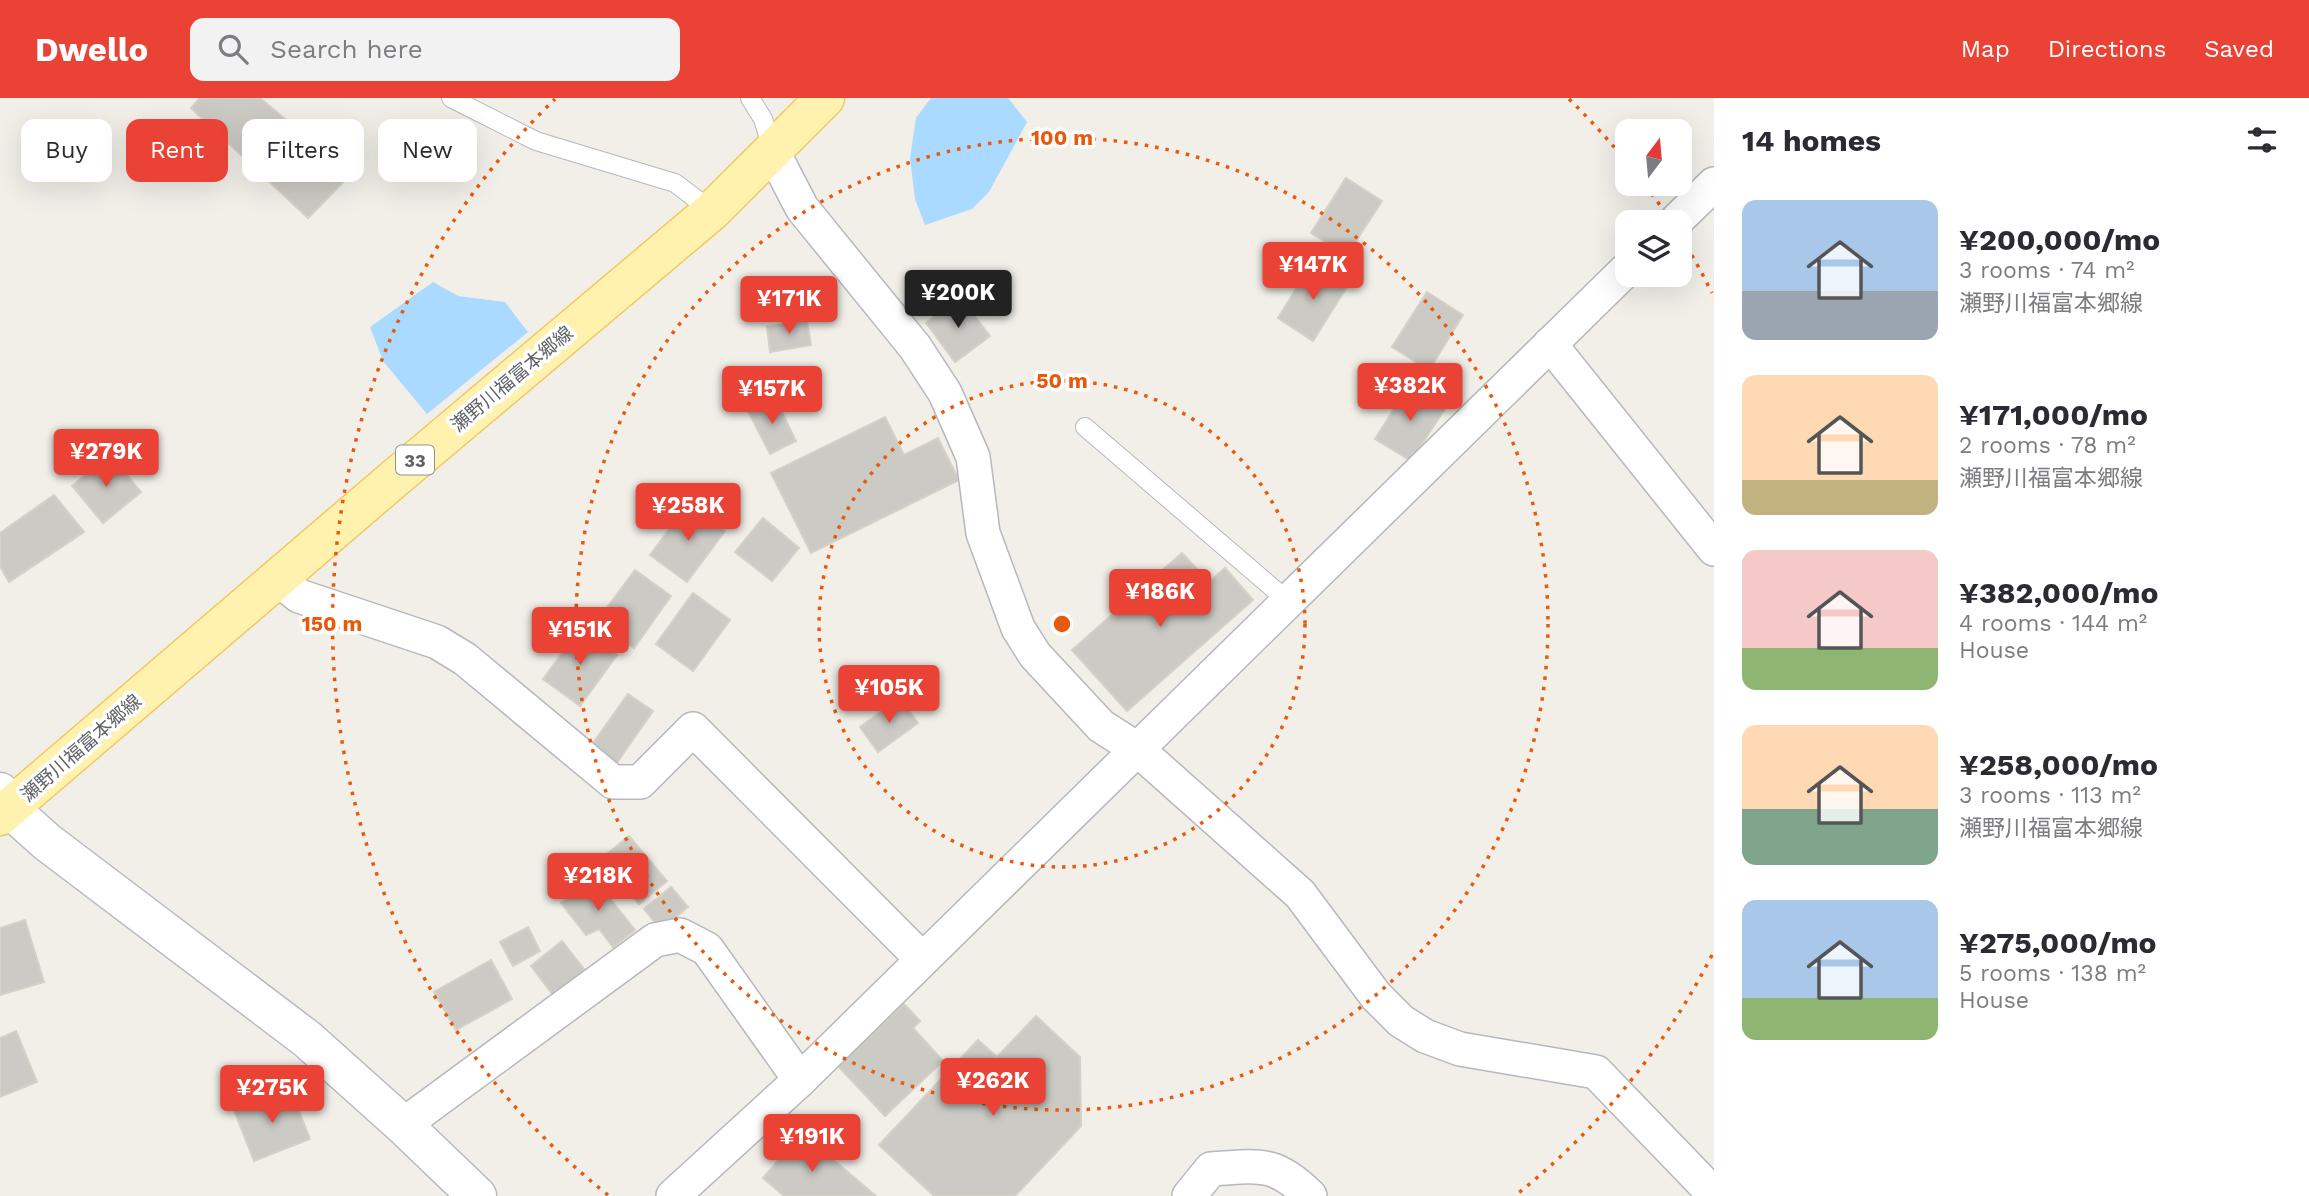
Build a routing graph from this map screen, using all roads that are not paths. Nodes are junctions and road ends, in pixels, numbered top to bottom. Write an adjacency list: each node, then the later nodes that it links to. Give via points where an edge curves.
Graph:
1 (451, 98): 7 (lane, via 536,141 675,183)
2 (750, 98): 4 (lane)
3 (825, 98): 4 (main road, 瀬野川福富本郷線 / 33)
4 (773, 152): 7 (main road, 瀬野川福富本郷線 / 33); 14 (street, via 802,208 915,346 946,393 973,457 983,533 1018,628 1035,655 1101,726)
5 (1714, 184): 6 (street)
6 (1687, 210)
7 (712, 211): 12 (main road, 瀬野川福富本郷線 / 33)
8 (1615, 281): 9 (street)
9 (1550, 344): 11 (street); 13 (street)
10 (1085, 427): 13 (lane)
11 (1714, 549)
12 (278, 579): 15 (main road, 瀬野川福富本郷線 / 33); 16 (street, via 299,596 437,642 465,659 613,782 640,782 693,729)
13 (1289, 602): 14 (street)
14 (1137, 749): 16 (street); 19 (street, via 1300,894 1376,996 1401,1021 1424,1036 1460,1049 1595,1072)
15 (3, 806): 18 (street, via 307,1039)
16 (922, 959): 17 (street)
17 (800, 1080): 18 (street, via 707,949 680,935 655,940); 21 (street)
18 (403, 1125): 20 (street)
19 (1706, 1190)
20 (477, 1196)
21 (673, 1196)
22 (1189, 1196): 23 (street, via 1211,1169 1269,1167 1294,1180)
23 (1310, 1196)

